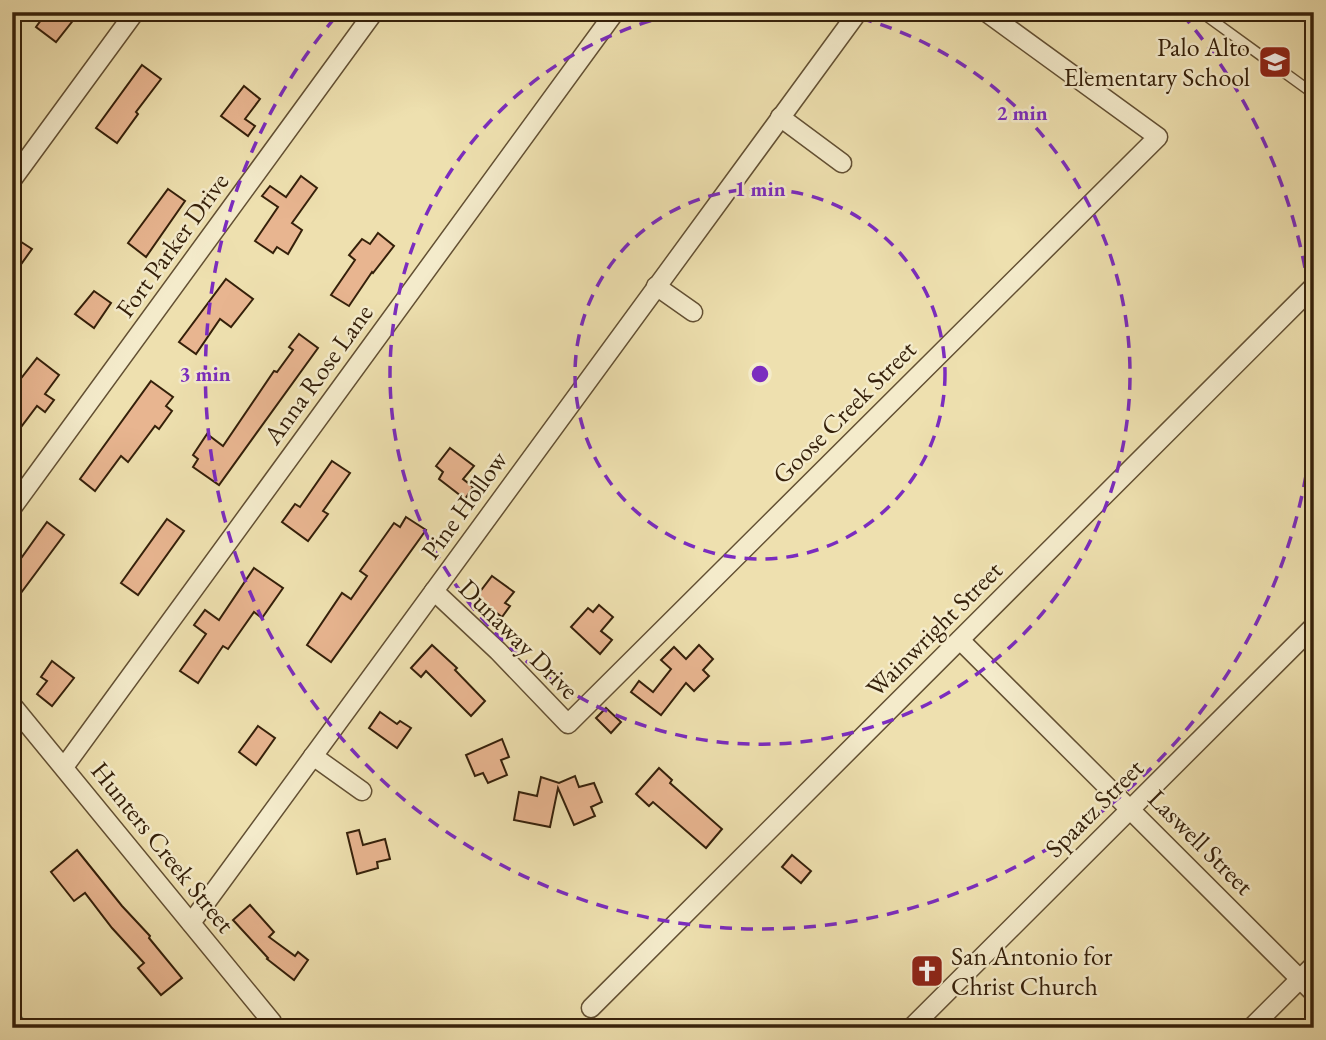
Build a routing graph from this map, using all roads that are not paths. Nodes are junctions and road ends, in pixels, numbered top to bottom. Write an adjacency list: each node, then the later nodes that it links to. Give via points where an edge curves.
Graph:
1 (135, 12): 10 (street)
2 (374, 12): 14 (street, Fort Parker Drive)
3 (615, 12): 21 (street, Anna Rose Lane)
4 (858, 12): 8 (street, Pine Hollow)
5 (986, 12): 19 (street, Goose Creek Street, via 1158,137)
6 (1201, 12): 7 (lane)
7 (1314, 94)
8 (780, 117): 9 (street); 11 (street, Pine Hollow)
9 (842, 163)
10 (12, 180)
11 (656, 286): 13 (street); 15 (street, Pine Hollow)
12 (1314, 286): 17 (street, Wainwright Street)
13 (693, 312)
14 (12, 508)
15 (433, 591): 19 (street, Dunaway Drive); 20 (street, Pine Hollow)
16 (1314, 626): 23 (street, Spaatz Street)
17 (960, 639): 23 (street, Laswell Street); 28 (street, Wainwright Street)
18 (12, 705): 21 (street, Hunters Creek Street)
19 (568, 724)
20 (313, 756): 22 (street); 24 (street, Pine Hollow)
21 (64, 767): 24 (street, Hunters Creek Street)
22 (362, 791)
23 (1130, 808): 26 (street, Laswell Street); 30 (street, Spaatz Street)
24 (191, 923): 29 (street, Hunters Creek Street)
25 (1314, 965): 26 (street)
26 (1300, 979): 27 (street, Laswell Street); 31 (street)
27 (1314, 993)
28 (590, 1008)
29 (272, 1022)
30 (911, 1028)
31 (1251, 1028)

